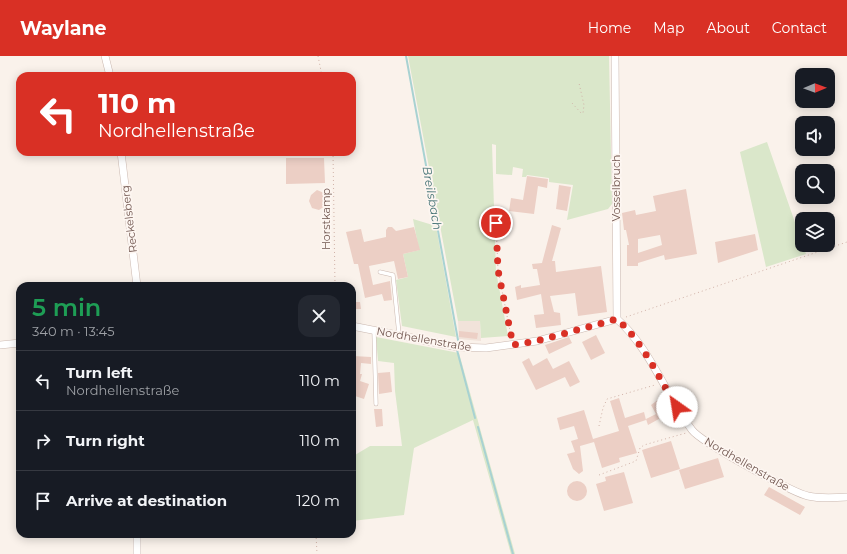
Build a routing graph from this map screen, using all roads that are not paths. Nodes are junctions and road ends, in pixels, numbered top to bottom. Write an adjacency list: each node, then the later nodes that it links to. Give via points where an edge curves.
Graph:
1 (105, 56): 3 (street)
2 (614, 56): 7 (street, Vosselbruch)
3 (109, 72)
4 (121, 156): 6 (street, Reckelsberg)
5 (380, 272): 10 (lane, via 393,275)
6 (137, 282)
7 (617, 319): 10 (street, Nordhellenstraße, via 537,341 486,348 458,347); 14 (street, Nordhellenstraße, via 631,334 693,431 708,443 782,486 806,496)
8 (356, 327): 9 (street, Nordhellenstraße)
9 (374, 330): 10 (street, Nordhellenstraße); 13 (lane)
10 (399, 334)
11 (16, 343): 12 (street)
12 (0, 345)
13 (376, 404)
14 (847, 497)
15 (137, 538): 16 (street)
16 (136, 554)

